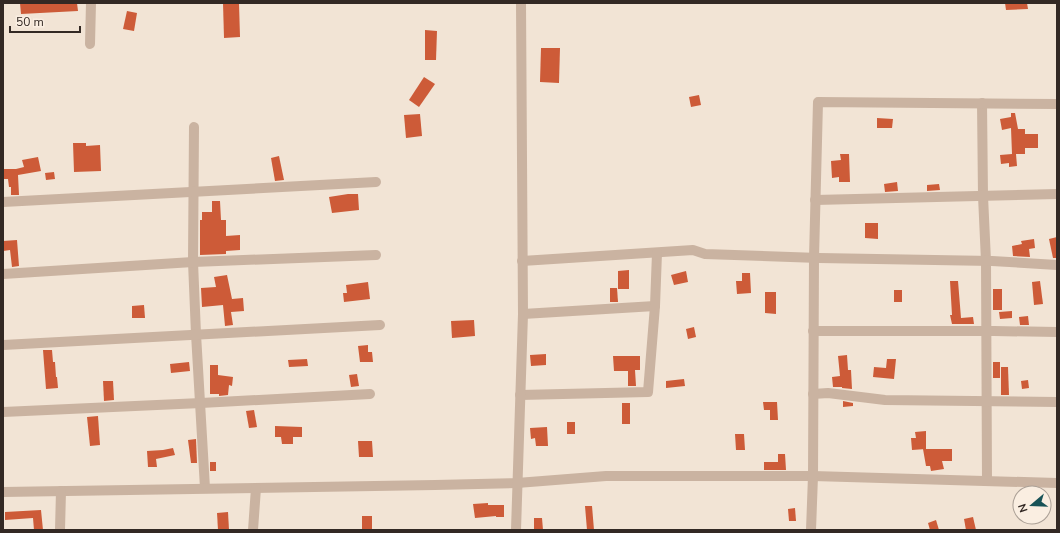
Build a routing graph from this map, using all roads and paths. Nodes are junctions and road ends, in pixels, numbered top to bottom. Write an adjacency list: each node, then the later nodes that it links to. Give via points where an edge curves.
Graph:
1 (91, 3): 3 (street)
2 (520, 3): 16 (street)
3 (90, 44)
4 (982, 103): 5 (street); 10 (street); 11 (street, via 818,102)
5 (1057, 104)
6 (194, 127): 8 (street)
7 (376, 182): 8 (street)
8 (194, 192): 12 (street); 18 (street)
9 (1057, 194): 10 (street)
10 (983, 196): 11 (street); 17 (street)
11 (815, 200): 15 (street)
12 (3, 202)
13 (657, 253): 15 (street, via 693,250 705,254); 16 (street); 21 (street)
14 (376, 255): 18 (street)
15 (814, 258): 17 (street); 24 (street)
16 (522, 261): 22 (street)
17 (986, 261): 19 (street); 25 (street)
18 (194, 262): 20 (street); 27 (street)
19 (1057, 265)
20 (3, 274)
21 (654, 306): 22 (street); 31 (street, via 648,392)
22 (523, 314): 31 (street)
23 (380, 325): 27 (street)
24 (813, 331): 25 (street); 30 (street)
25 (986, 331): 26 (street); 32 (street)
26 (1057, 332)
27 (196, 334): 28 (street); 34 (street)
28 (3, 345)
29 (370, 394): 34 (street)
30 (813, 394): 32 (street, via 828,393 885,400); 36 (street)
31 (520, 395): 38 (street)
32 (987, 402): 33 (street); 37 (street)
33 (1057, 402)
34 (201, 403): 35 (street); 40 (street)
35 (3, 412)
36 (813, 476): 37 (street); 38 (street, via 606,476); 47 (street)
37 (987, 481): 39 (street)
38 (517, 483): 41 (street); 46 (street)
39 (1057, 483)
40 (205, 488): 41 (street); 42 (street)
41 (256, 488): 45 (street)
42 (61, 490): 43 (street); 44 (street)
43 (3, 492)
44 (60, 530)
45 (253, 530)
46 (516, 530)
47 (811, 530)

